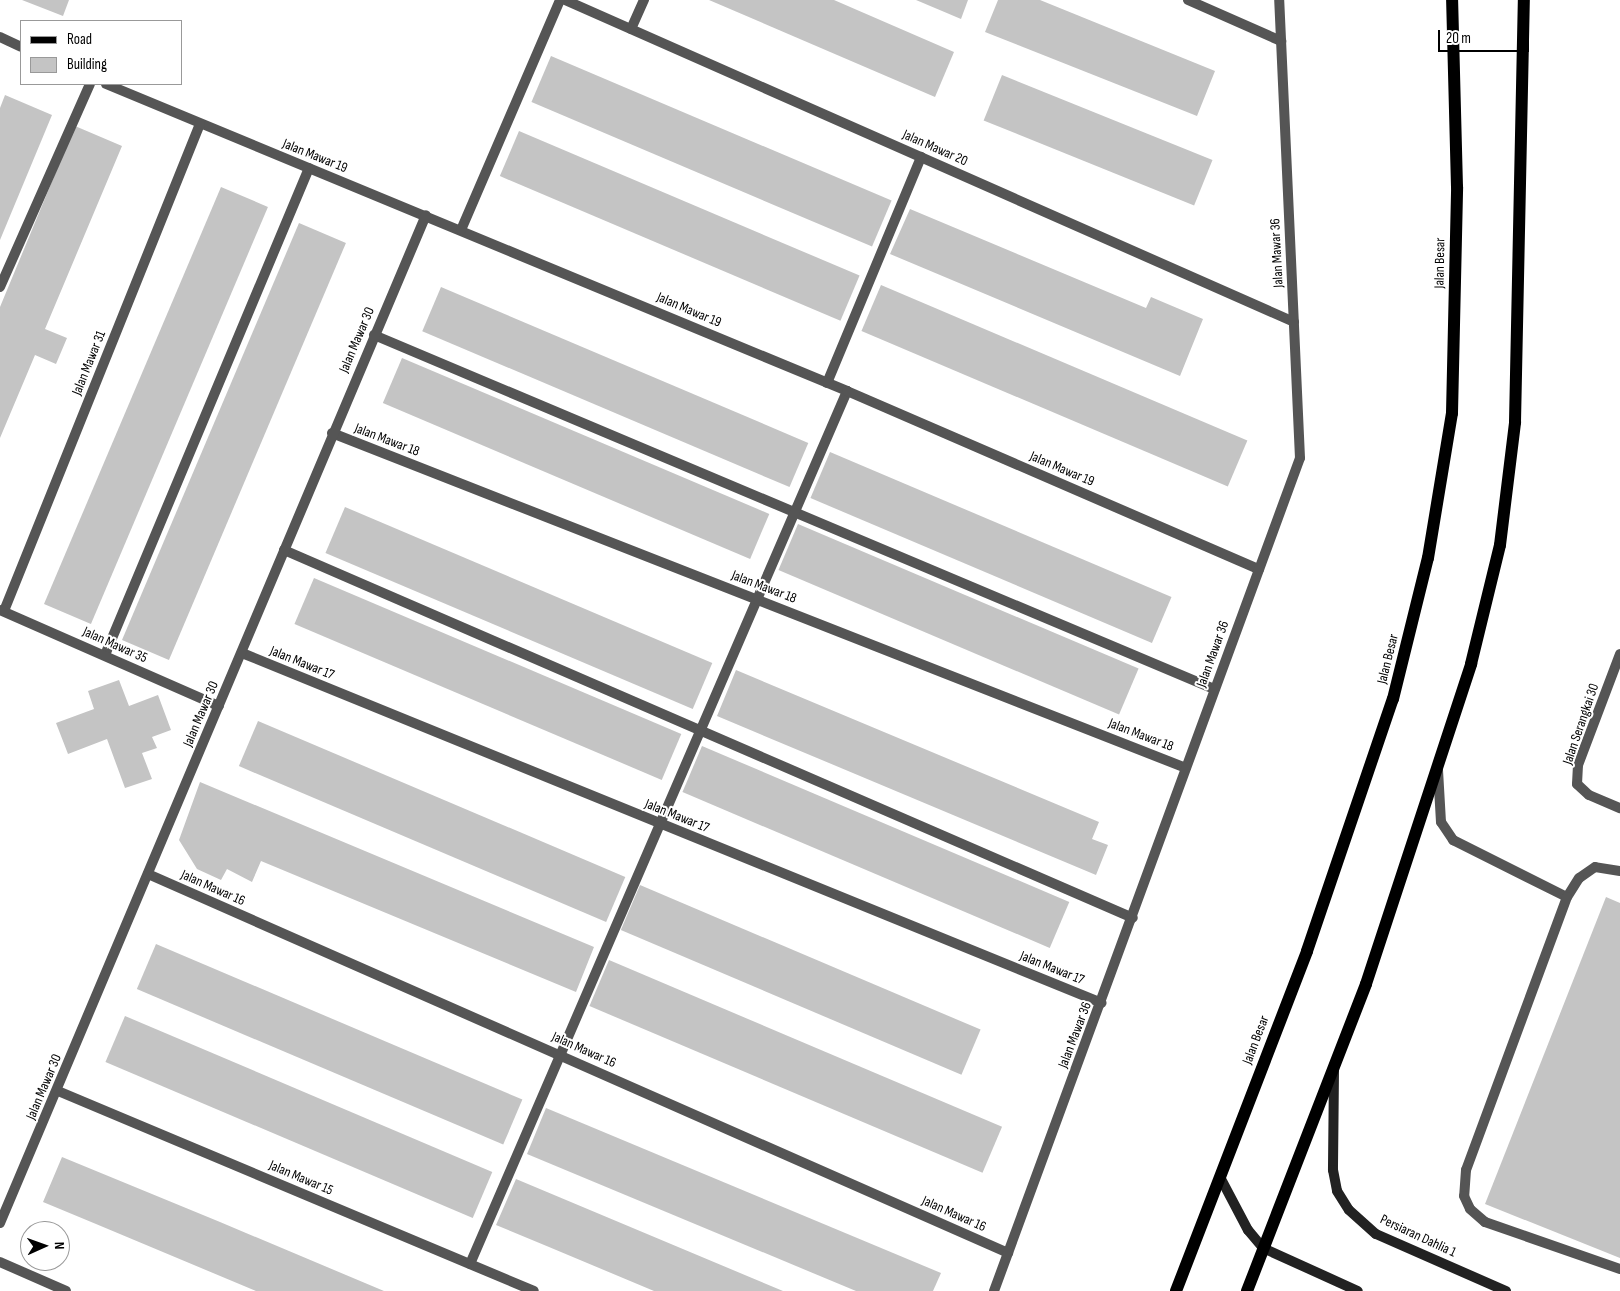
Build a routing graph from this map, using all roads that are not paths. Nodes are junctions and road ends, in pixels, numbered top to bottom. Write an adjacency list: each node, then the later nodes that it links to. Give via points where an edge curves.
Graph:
1 (560, 0): 18 (street)
2 (565, 0): 8 (street, Jalan Mawar 20)
3 (644, 0): 8 (street)
4 (1188, 0): 10 (street)
5 (1279, 0): 10 (street, Jalan Mawar 36)
6 (1452, 0): 48 (main road, Jalan Besar, via 1457,187 1452,413 1428,558 1393,699 1307,950)
7 (1524, 0): 36 (main road, via 1515,422 1500,545 1471,664)
8 (631, 28): 15 (street, Jalan Mawar 20)
9 (0, 38): 11 (street)
10 (1281, 41): 20 (street, Jalan Mawar 36)
11 (20, 47)
12 (90, 85): 19 (street)
13 (108, 85): 14 (street, Jalan Mawar 19)
14 (200, 124): 16 (street, Jalan Mawar 19); 29 (street, Jalan Mawar 31)
15 (921, 157): 20 (street, Jalan Mawar 20); 22 (street)
16 (309, 168): 17 (street, Jalan Mawar 19); 32 (street)
17 (426, 215): 18 (street, Jalan Mawar 19); 21 (street, Jalan Mawar 30)
18 (461, 230): 22 (street, Jalan Mawar 19)
19 (0, 287)
20 (1294, 322): 27 (street, Jalan Mawar 36, via 1300,458)
21 (374, 335): 24 (street, Jalan Mawar 30); 25 (street)
22 (827, 383): 23 (street, Jalan Mawar 19)
23 (847, 391): 25 (street); 27 (street, Jalan Mawar 19)
24 (332, 433): 26 (street, Jalan Mawar 30); 28 (street, Jalan Mawar 18)
25 (794, 510): 28 (street); 33 (street)
26 (284, 550): 30 (street, Jalan Mawar 30); 35 (street)
27 (1259, 569): 33 (street, Jalan Mawar 36)
28 (755, 598): 35 (street); 37 (street, Jalan Mawar 18)
29 (2, 611): 32 (street, Jalan Mawar 35)
30 (242, 653): 34 (street, Jalan Mawar 30); 39 (street, Jalan Mawar 17)
31 (1620, 654): 38 (street, Jalan Serangkai 30, via 1578,765 1577,784 1589,795)
32 (104, 656): 34 (street, Jalan Mawar 35)
33 (1214, 689): 37 (street, Jalan Mawar 36)
34 (219, 706): 41 (street, Jalan Mawar 30)
35 (700, 730): 39 (street); 43 (street)
36 (1438, 767): 42 (street, via 1441,822 1454,840); 46 (main road, via 1366,984)
37 (1186, 768): 43 (street, Jalan Mawar 36)
38 (1620, 808)
39 (661, 824): 44 (street, Jalan Mawar 17); 45 (street)
40 (1620, 871): 42 (street, via 1595,867 1579,878)
41 (148, 874): 45 (street, Jalan Mawar 16); 47 (street, Jalan Mawar 30)
42 (1567, 897): 54 (street, via 1466,1170 1464,1196 1470,1209 1485,1222)
43 (1132, 918): 44 (street, Jalan Mawar 36)
44 (1102, 1003): 51 (street, Jalan Mawar 36)
45 (560, 1054): 51 (street, Jalan Mawar 16); 53 (street)
46 (1334, 1065): 50 (main road); 61 (street, Persiaran Dahlia 1, via 1333,1170 1337,1191 1348,1210 1376,1234)
47 (58, 1091): 49 (street, Jalan Mawar 30); 53 (street, Jalan Mawar 15)
48 (1220, 1176): 50 (street, via 1243,1223); 58 (main road, Jalan Besar)
49 (0, 1223)
50 (1264, 1248): 59 (main road); 60 (street)
51 (1008, 1253): 57 (street, Jalan Mawar 36)
52 (0, 1262): 55 (street)
53 (470, 1264): 56 (street, Jalan Mawar 15)
54 (1620, 1269)
55 (66, 1291)
56 (534, 1291)
57 (994, 1291)
58 (1176, 1291)
59 (1247, 1291)
60 (1358, 1291)
61 (1506, 1291)

